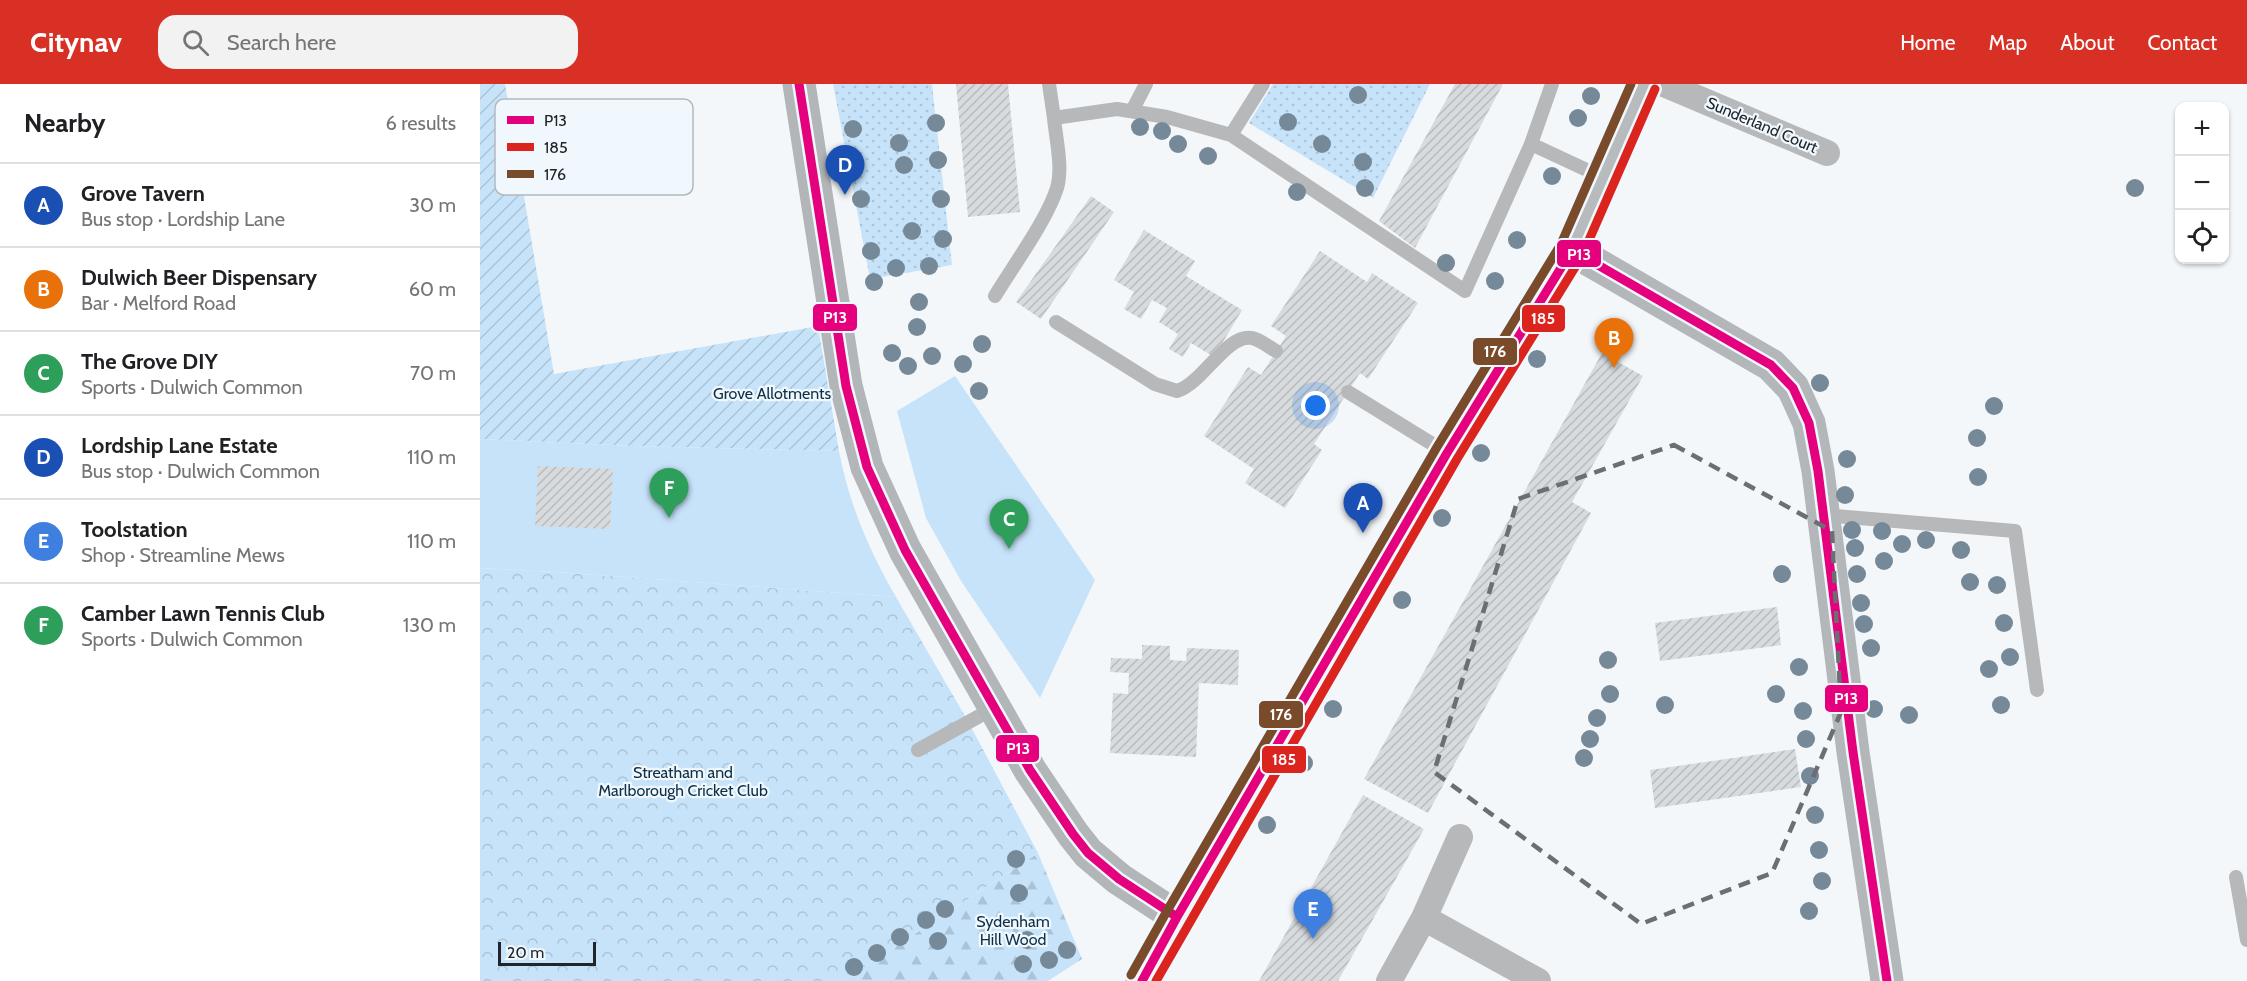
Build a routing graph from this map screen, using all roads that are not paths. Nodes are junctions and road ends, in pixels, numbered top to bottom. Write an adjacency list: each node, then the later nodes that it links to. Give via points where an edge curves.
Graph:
1 (799, 84): 22 (highway, via 846,386 867,467 905,549)
2 (1049, 84): 9 (lane)
3 (1146, 84): 8 (lane)
4 (1263, 84): 10 (lane)
5 (1552, 84): 11 (lane)
6 (1644, 84): 13 (main road)
7 (1664, 84): 12 (street, Sunderland Court)
8 (1132, 111): 9 (lane, via 1118,109); 10 (lane)
9 (1054, 118): 15 (lane, via 1057,186 1047,210)
10 (1231, 135): 11 (lane, via 1465,291)
11 (1531, 144): 13 (lane)
12 (1827, 153)
13 (1604, 178): 14 (main road)
14 (1572, 250): 19 (main road); 20 (street, via 1771,365 1792,388 1809,423)
15 (995, 296)
16 (1056, 322): 17 (lane, via 1155,384 1177,391 1193,384 1228,346 1242,339 1252,338)
17 (1276, 351)
18 (1348, 392): 19 (lane)
19 (1447, 453): 26 (main road)
20 (1823, 515): 21 (lane, via 2015,531); 32 (street)
21 (2037, 690)
22 (994, 708): 23 (lane); 26 (highway, via 1030,770 1088,853 1119,879)
23 (918, 750)
24 (1460, 837): 27 (street)
25 (2236, 877): 28 (lane)
26 (1177, 916): 29 (highway)
27 (1424, 918): 30 (street); 31 (street)
28 (2247, 940)
29 (1142, 981)
30 (1389, 981)
31 (1538, 981)
32 (1887, 981)

